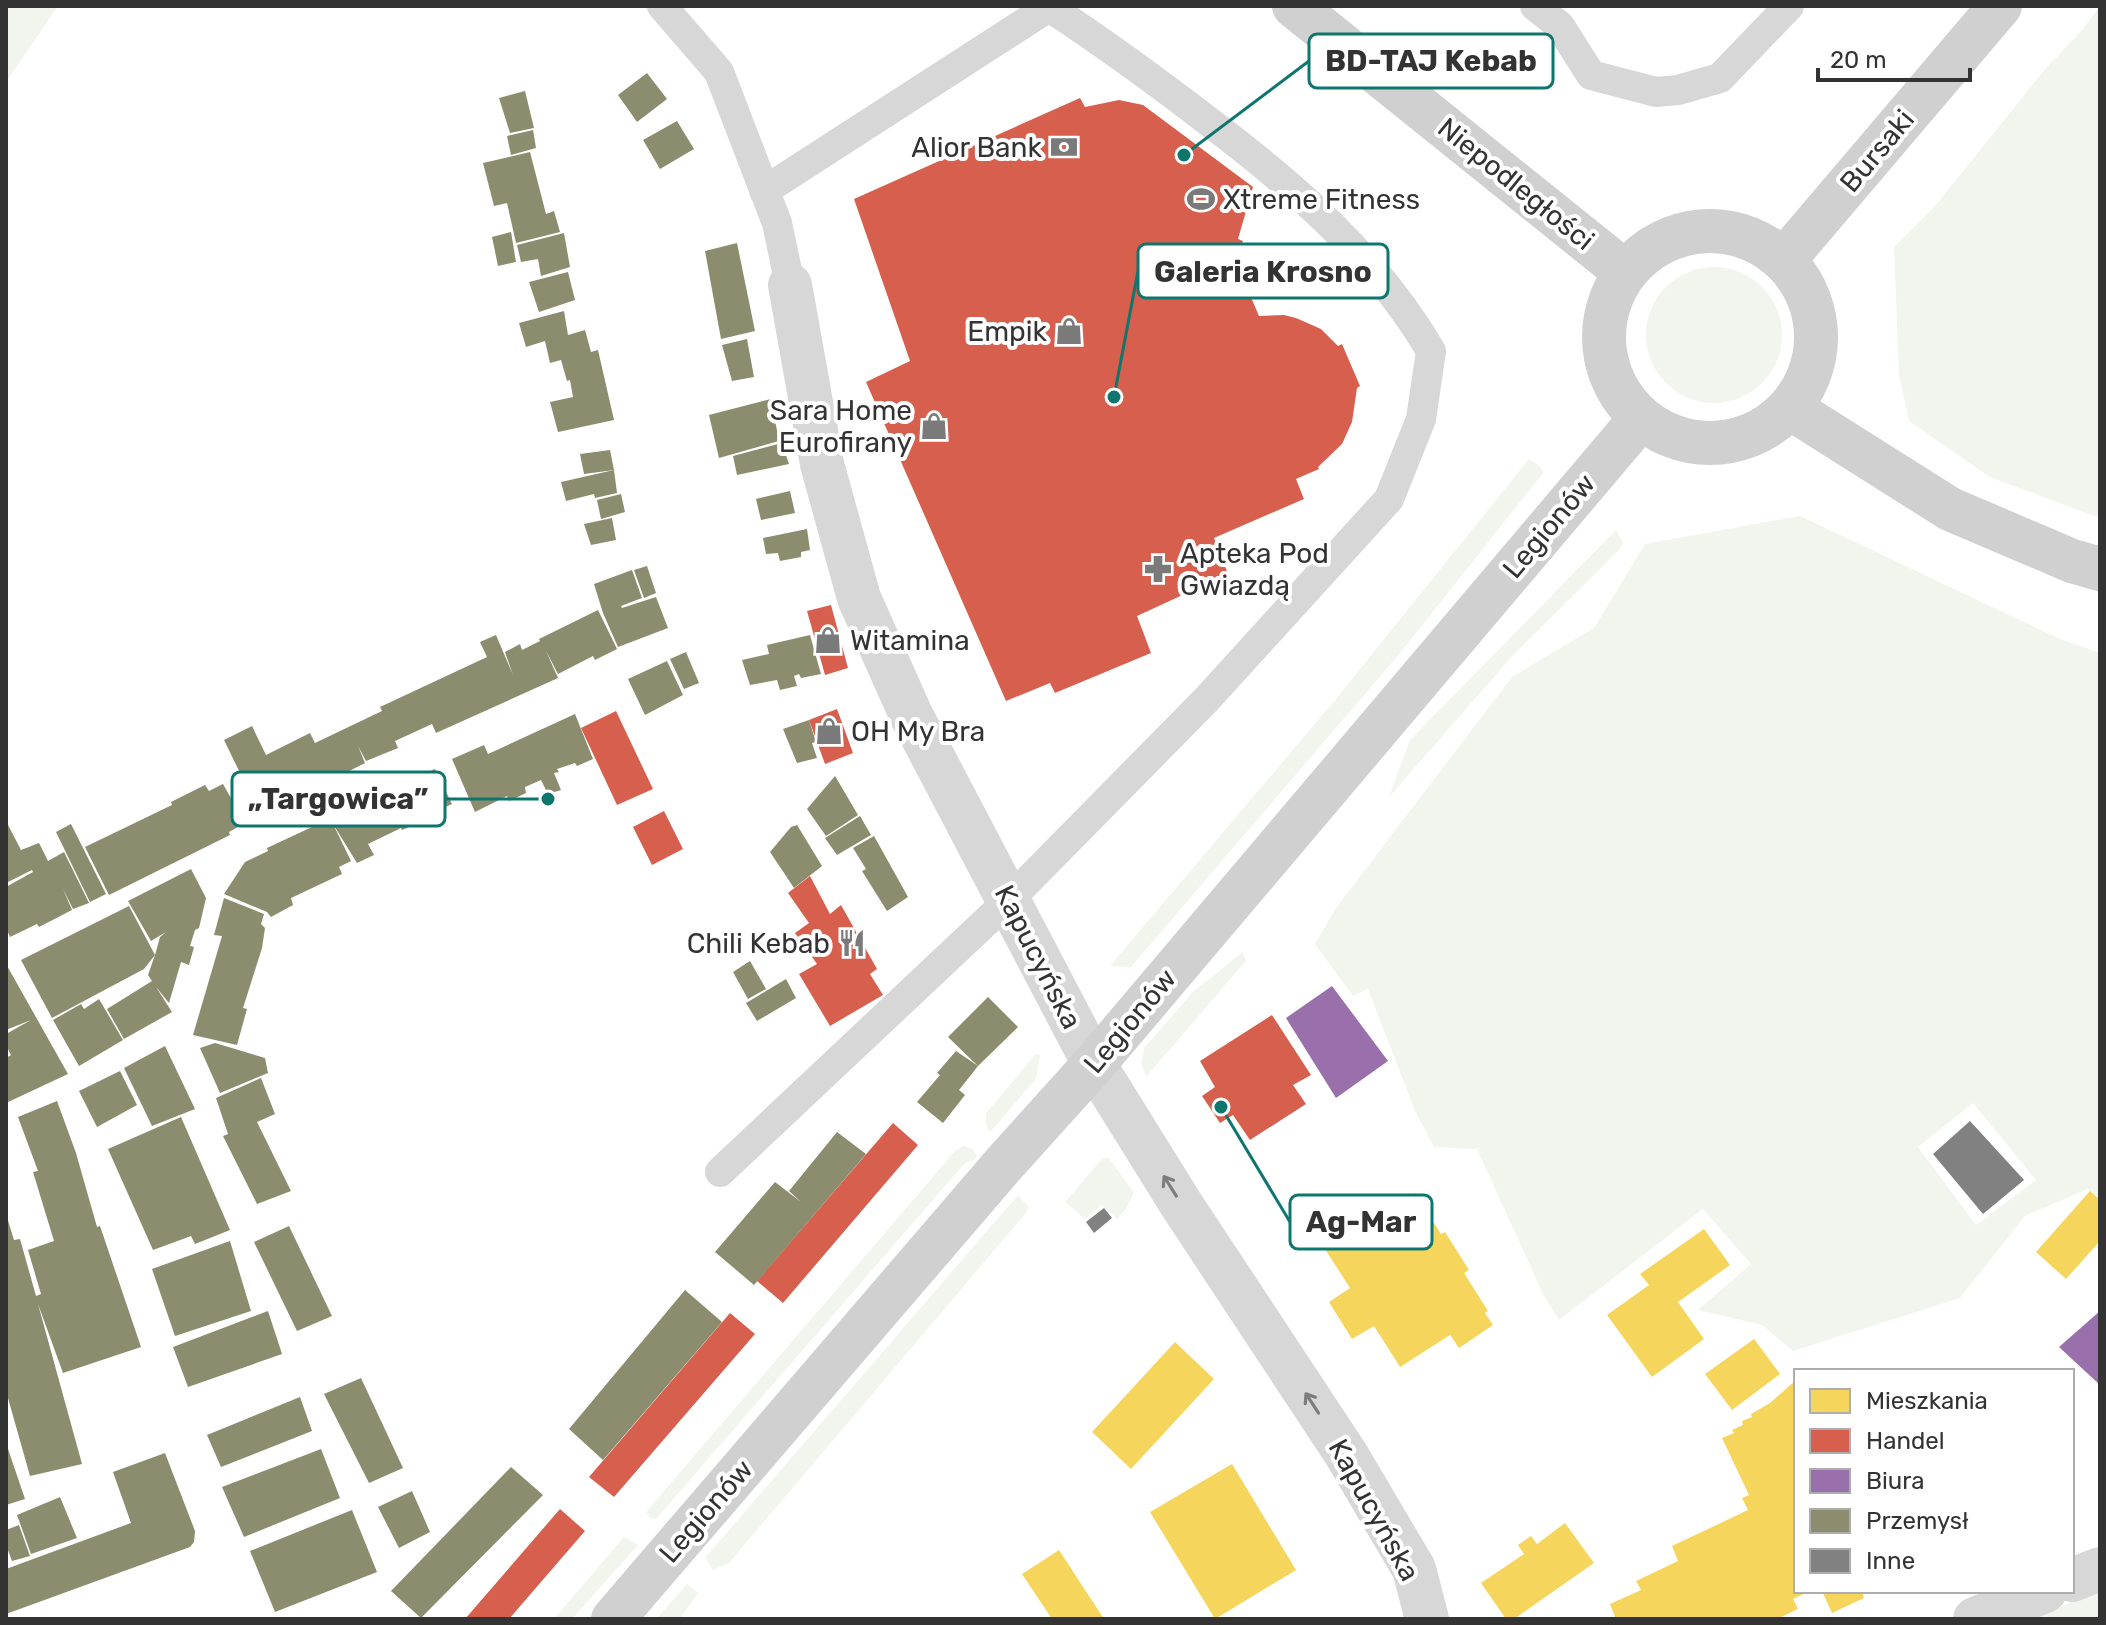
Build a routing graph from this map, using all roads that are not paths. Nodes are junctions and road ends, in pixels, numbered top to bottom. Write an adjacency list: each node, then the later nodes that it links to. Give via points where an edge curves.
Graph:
1 (662, 6): 7 (lane, via 719,72)
2 (1294, 6): 9 (main road, Niepodległości)
3 (1535, 6): 4 (lane, via 1560,26 1591,75 1656,92 1720,78)
4 (1789, 6)
5 (2000, 6): 8 (main road, Bursaki)
6 (1049, 7): 7 (lane); 14 (lane, via 1278,174 1394,295 1431,351 1421,419 1389,499 1206,700)
7 (764, 191): 10 (lane)
8 (1784, 260): 9 (main road, via 1754,240 1720,231 1684,234 1652,248); 11 (main road, via 1803,285 1815,317 1816,349 1807,381)
9 (1625, 272): 12 (main road, via 1610,301 1604,332 1612,374)
10 (790, 285): 14 (street, Kapucyńska, via 822,464 859,598 911,715)
11 (1790, 408): 12 (main road, via 1744,438 1717,443 1690,442); 13 (main road, via 1950,509)
12 (1641, 418): 15 (main road, Legionów)
13 (2100, 569)
14 (1009, 900): 15 (street, Kapucyńska); 16 (lane)
15 (1094, 1064): 20 (main road, Legionów); 21 (street, Kapucyńska, one-way to 15, via 1414,1569 1346,1454)
16 (720, 1172)
17 (2100, 1569): 18 (street)
18 (2074, 1579)
19 (2040, 1593): 22 (street)
20 (613, 1619)
21 (1427, 1619)
22 (1975, 1619)

